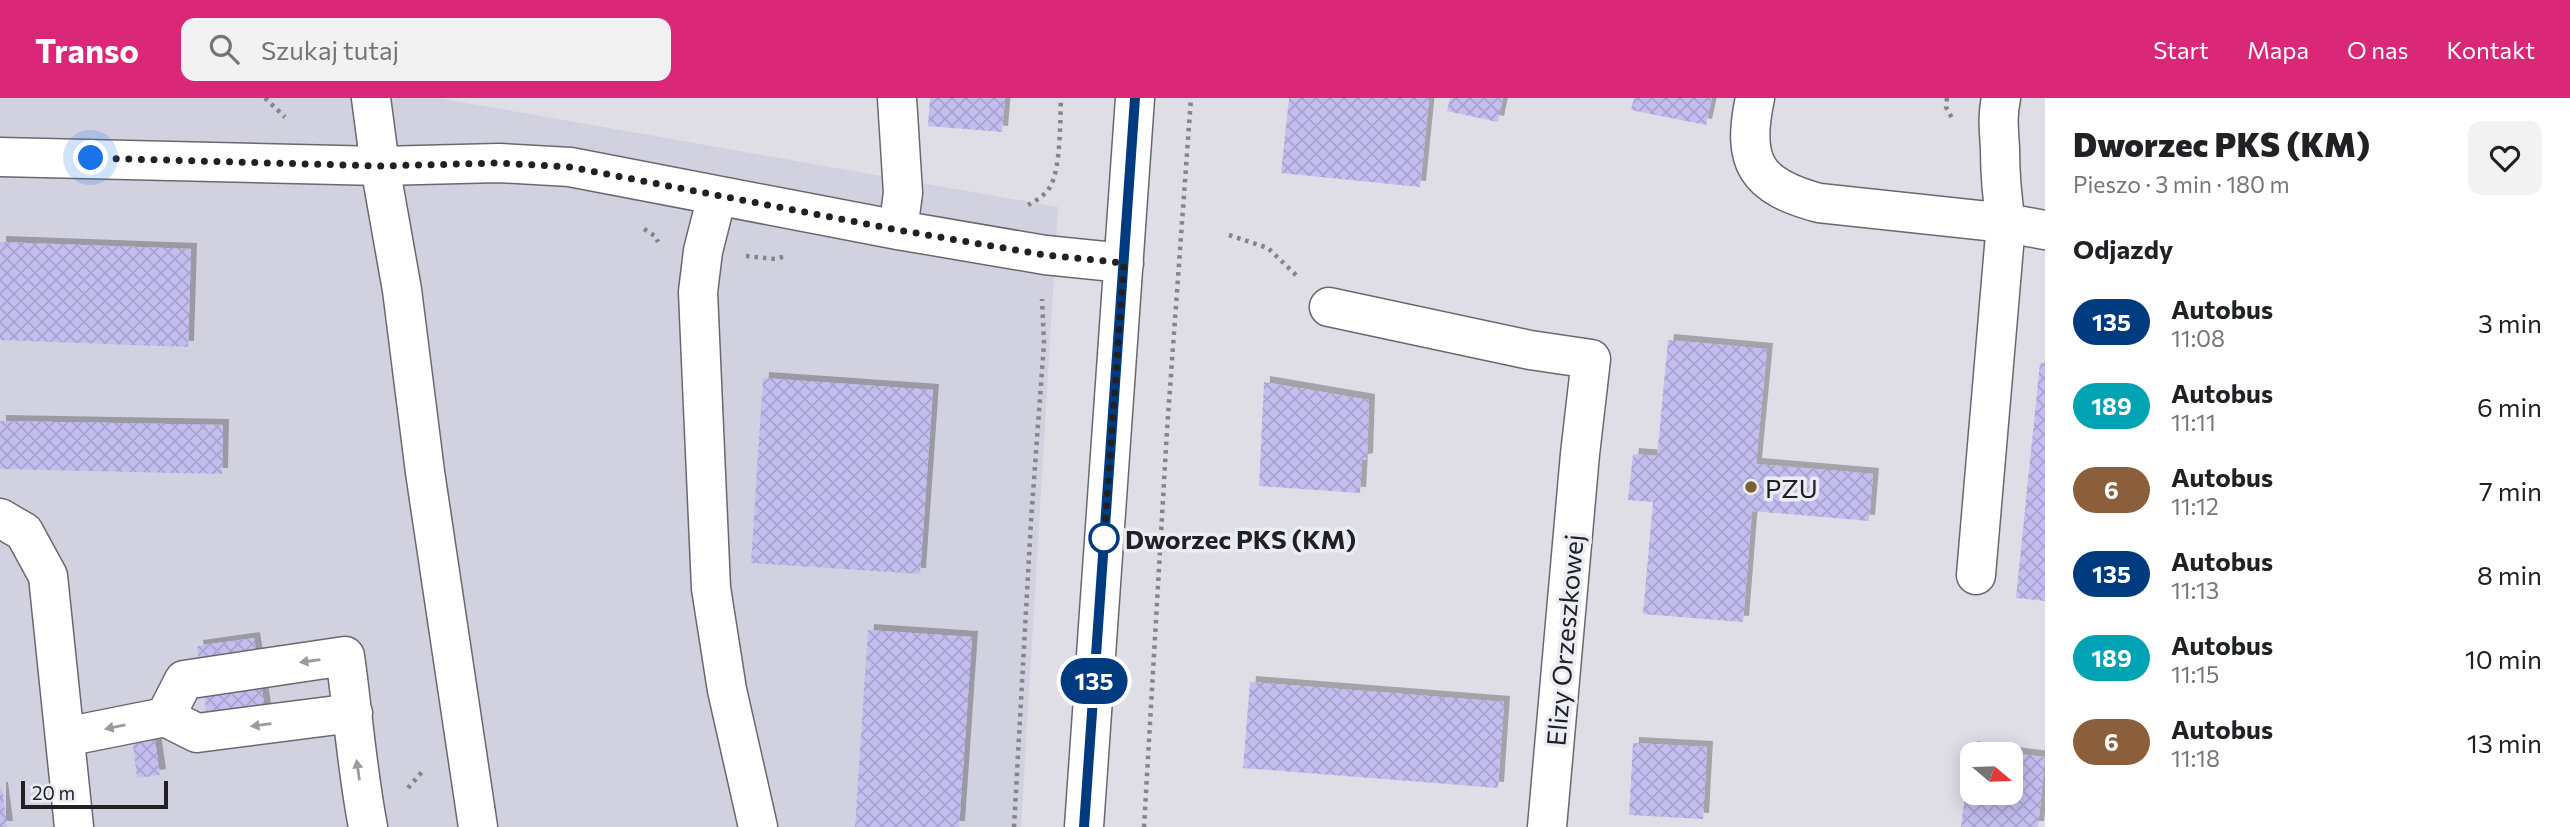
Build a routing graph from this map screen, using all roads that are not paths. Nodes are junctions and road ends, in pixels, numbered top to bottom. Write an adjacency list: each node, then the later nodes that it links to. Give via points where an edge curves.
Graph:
1 (370, 98): 7 (street)
2 (897, 98): 10 (street, via 903,192)
3 (1135, 98): 12 (street)
4 (1755, 98): 9 (street, via 1750,148 1762,177 1791,196)
5 (2001, 98): 9 (street, via 1997,119)
6 (0, 157): 7 (street)
7 (380, 166): 8 (street, via 499,163 570,167); 21 (street, via 402,290)
8 (717, 196): 10 (street); 22 (street, via 698,292 710,588)
9 (2006, 223): 11 (street); 15 (street)
10 (898, 230): 12 (street)
11 (2045, 230)
12 (1124, 263): 23 (street)
13 (1329, 307): 24 (street, Elizy Orzeszkowej, via 1591,359)
14 (0, 519): 18 (street, via 24,532 48,576)
15 (1976, 575)
16 (353, 713): 17 (street, one-way to 17, via 197,733); 17 (street, one-way to 17, via 345,656 184,680); 20 (street, one-way to 16)
17 (165, 717): 18 (street, one-way to 18)
18 (65, 737): 19 (street)
19 (74, 827)
20 (368, 827)
21 (478, 827)
22 (758, 827)
23 (1084, 827)
24 (1547, 827)

